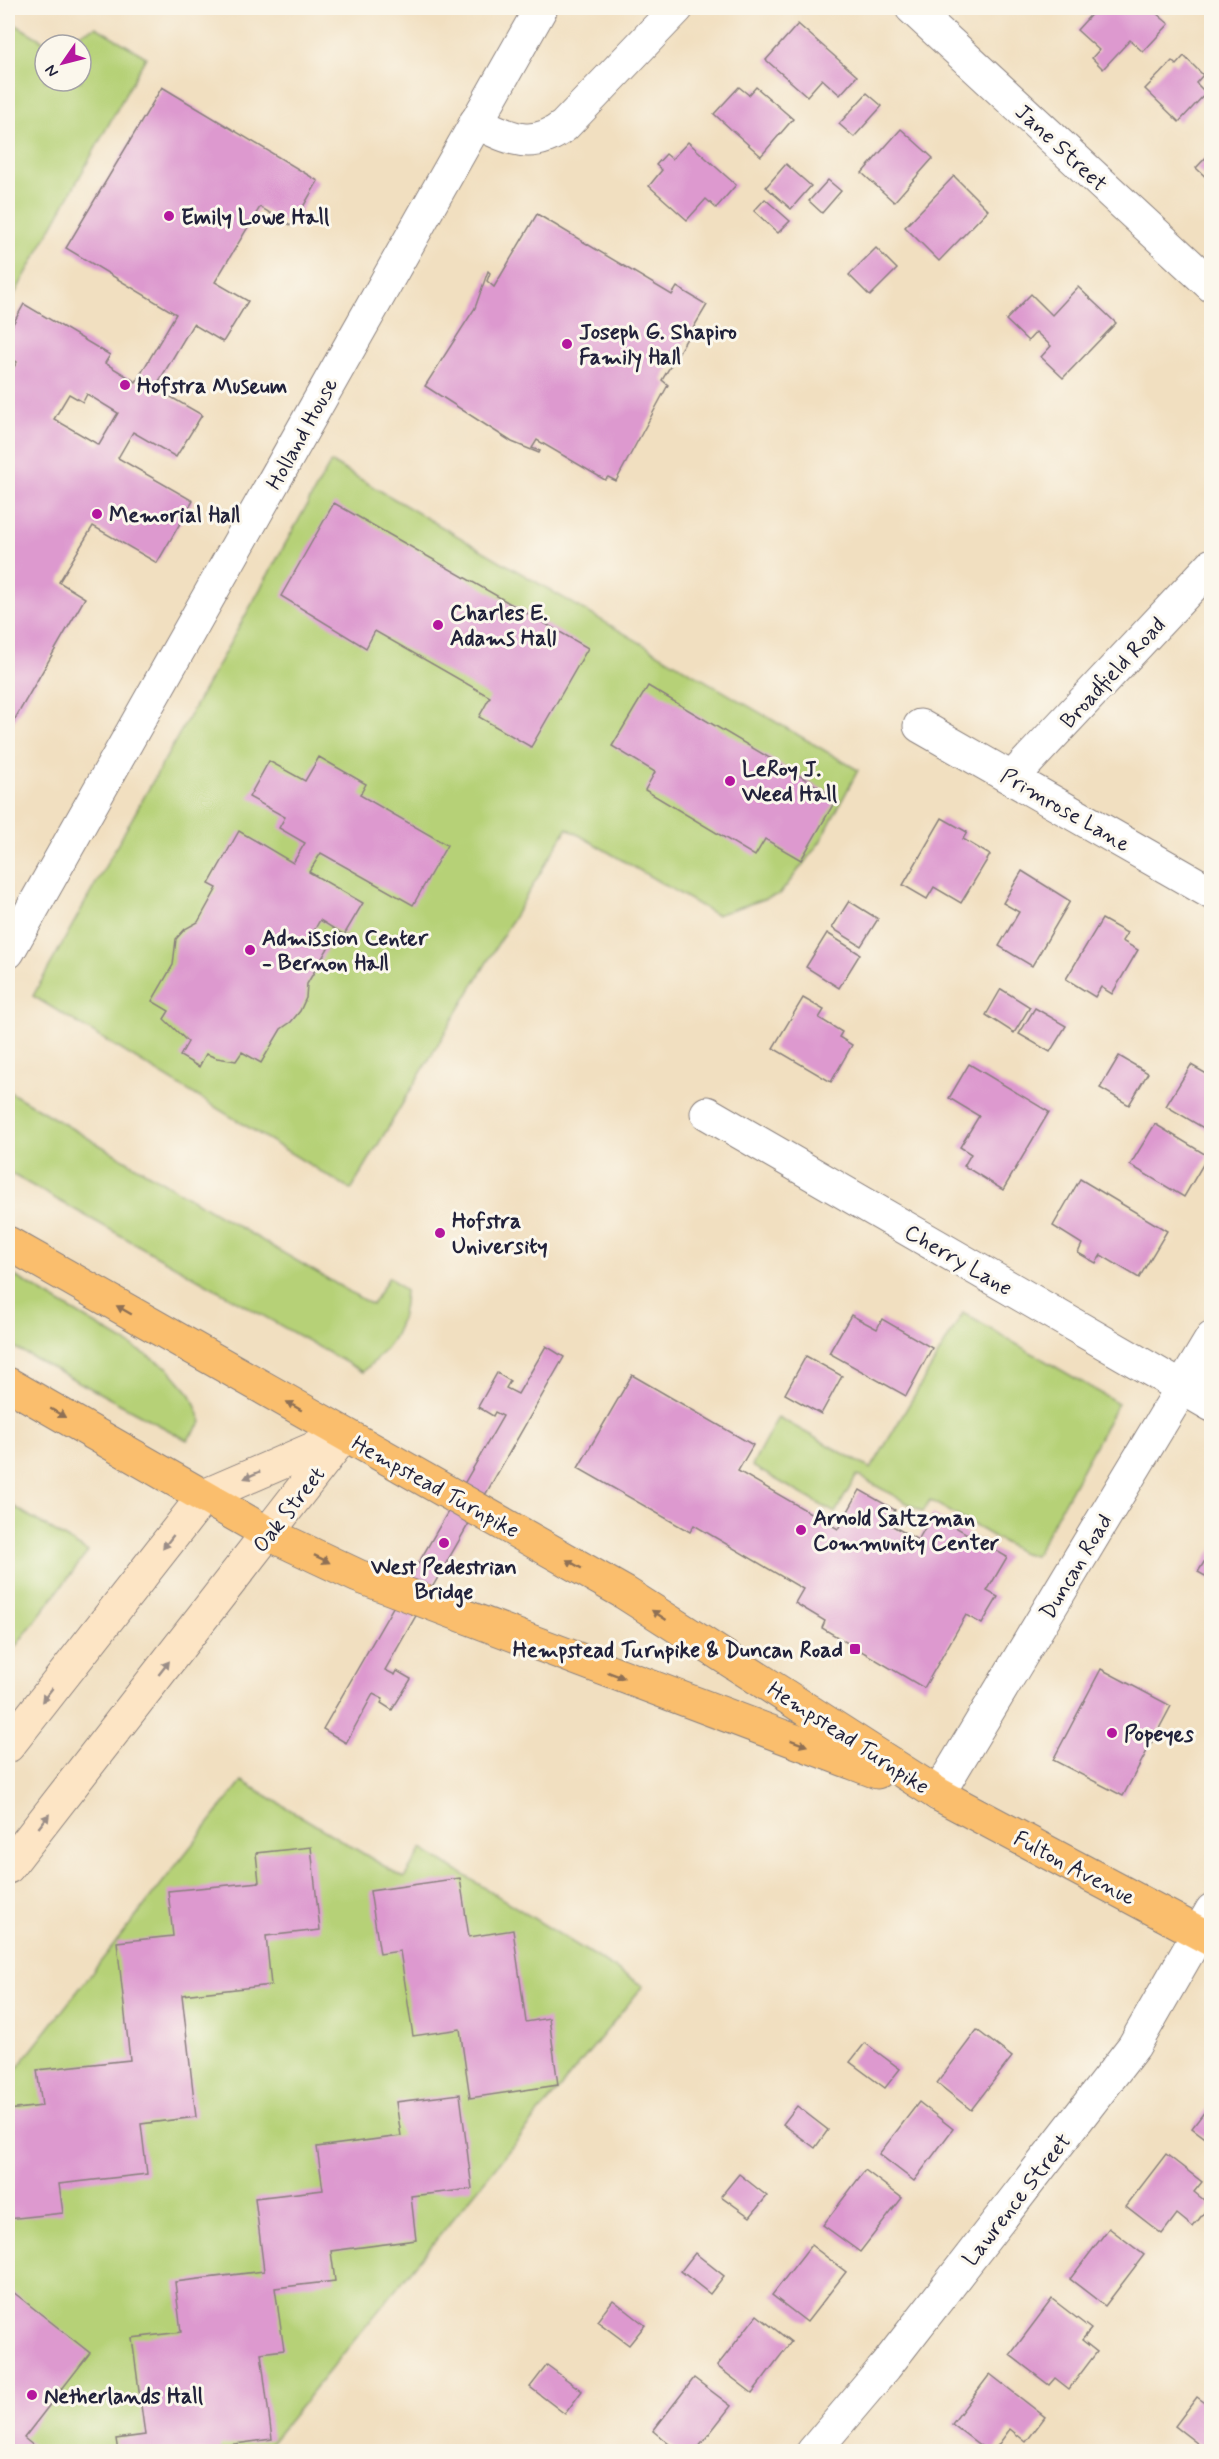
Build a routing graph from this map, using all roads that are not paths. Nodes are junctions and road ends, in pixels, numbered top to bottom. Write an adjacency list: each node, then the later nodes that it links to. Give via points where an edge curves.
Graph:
1 (541, 8): 4 (street, Holland House)
2 (677, 8): 4 (street, via 554,134 544,139 516,140)
3 (912, 8): 5 (street, Jane Street)
4 (476, 122): 10 (street, Holland House)
5 (1212, 286)
6 (1212, 565): 8 (street, Broadfield Road)
7 (920, 726): 8 (street, Primrose Lane)
8 (1012, 778): 9 (street, Primrose Lane)
9 (1212, 893)
10 (8, 952)
11 (707, 1113): 15 (street, Cherry Lane)
12 (8, 1243): 17 (main road, Hempstead Turnpike, one-way to 12)
13 (1212, 1338): 15 (street, Duncan Road)
14 (8, 1384): 18 (main road, Hempstead Turnpike, one-way to 18)
15 (1182, 1389): 16 (street, Cherry Lane); 21 (street, Duncan Road)
16 (1212, 1406)
17 (344, 1435): 18 (street, Oak Street, one-way to 18); 19 (street, Oak Street); 21 (main road, Hempstead Turnpike, one-way to 17, via 625,1593)
18 (204, 1496): 19 (main road, Hempstead Turnpike); 20 (street, Oak Street, one-way to 20)
19 (269, 1534): 21 (main road, Hempstead Turnpike, one-way to 21, via 358,1576); 22 (street, Oak Street, one-way to 19)
20 (8, 1746)
21 (938, 1794): 23 (main road, Fulton Avenue)
22 (8, 1868)
23 (1208, 1928): 24 (street, Lawrence Street, via 1134,2046 885,2367)
24 (813, 2451)

